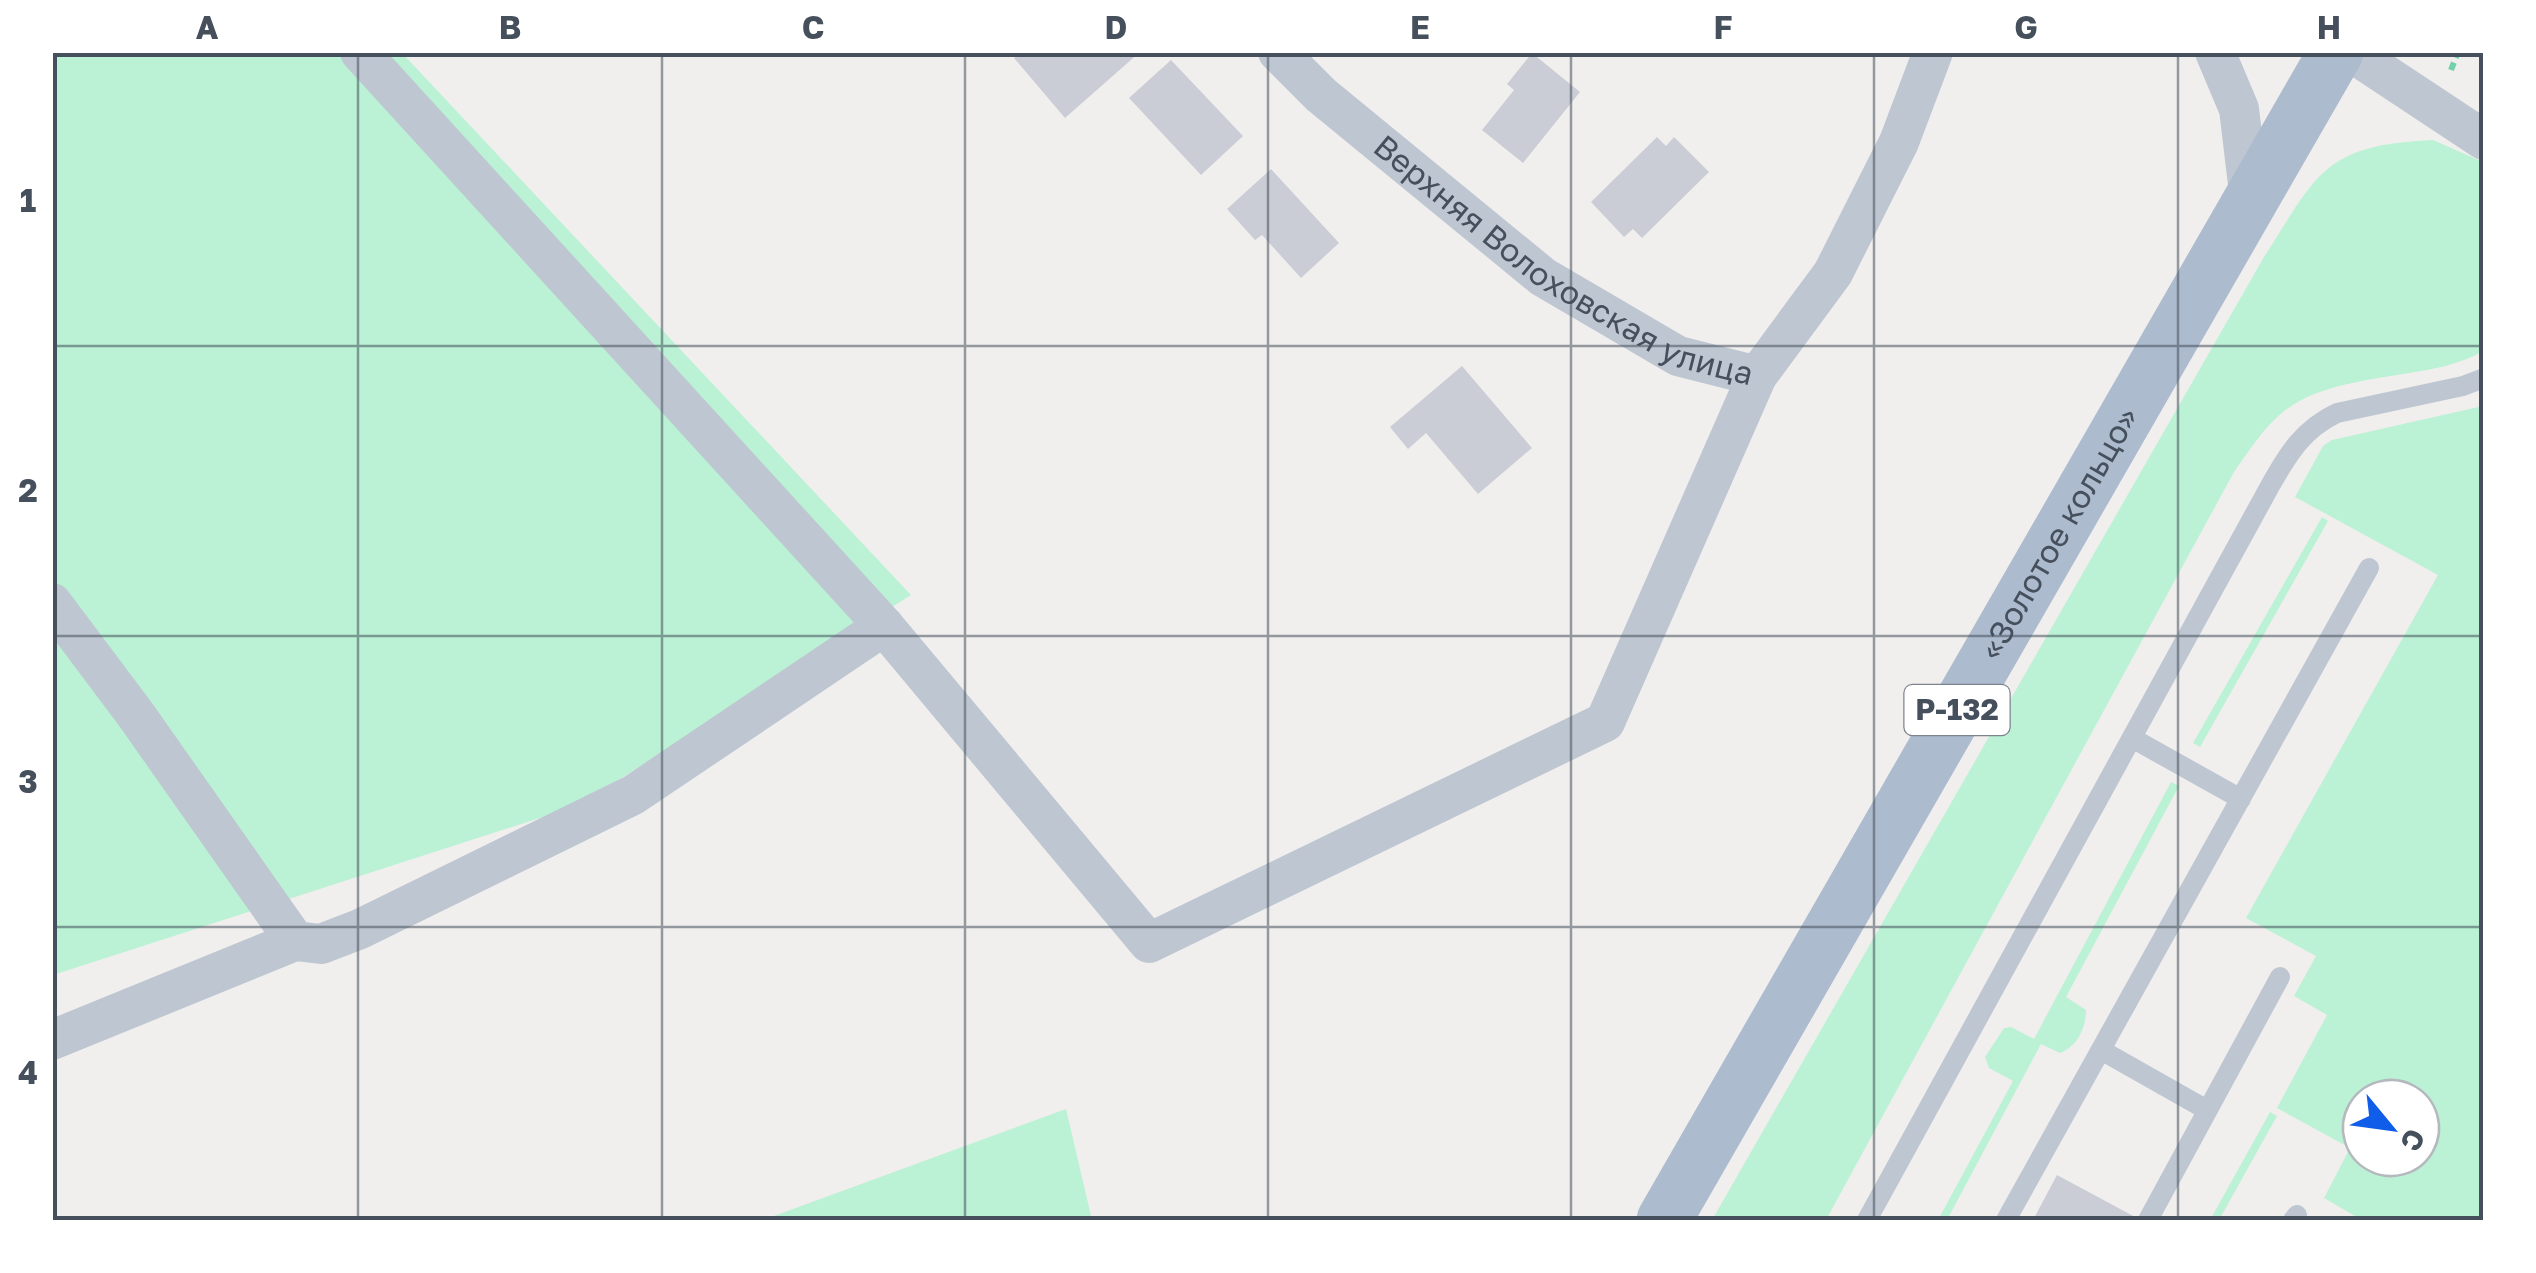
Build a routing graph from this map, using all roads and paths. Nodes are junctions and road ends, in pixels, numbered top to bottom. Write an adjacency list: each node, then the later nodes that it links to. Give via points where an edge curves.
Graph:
1 (360, 52): 13 (street)
2 (1278, 52): 9 (street, Верхняя Волоховская улица, via 1543,277 1678,356)
3 (1933, 52): 9 (street, Верхняя Волоховская улица, via 1899,142 1833,273)
4 (2215, 52): 8 (street, via 2239,109)
5 (2336, 52): 8 (main road, «Золотое кольцо» / Р-132)
6 (2351, 52): 7 (street)
7 (2481, 126)
8 (2250, 201): 21 (main road, «Золотое кольцо» / Р-132)
9 (1758, 376): 13 (street, via 1605,722 1149,943)
10 (2484, 378): 14 (lane, via 2337,412 2306,431)
11 (2369, 568): 15 (lane)
12 (52, 604): 16 (street)
13 (884, 626): 16 (street, via 633,795 360,930 321,944)
14 (2132, 738): 15 (lane); 22 (lane)
15 (2241, 799): 19 (lane)
16 (294, 941): 18 (street)
17 (2280, 977): 20 (lane)
18 (52, 1040)
19 (2101, 1050): 20 (lane); 23 (lane)
20 (2207, 1110): 24 (lane)
21 (1664, 1220)
22 (1867, 1220)
23 (2006, 1220)
24 (2148, 1220)

